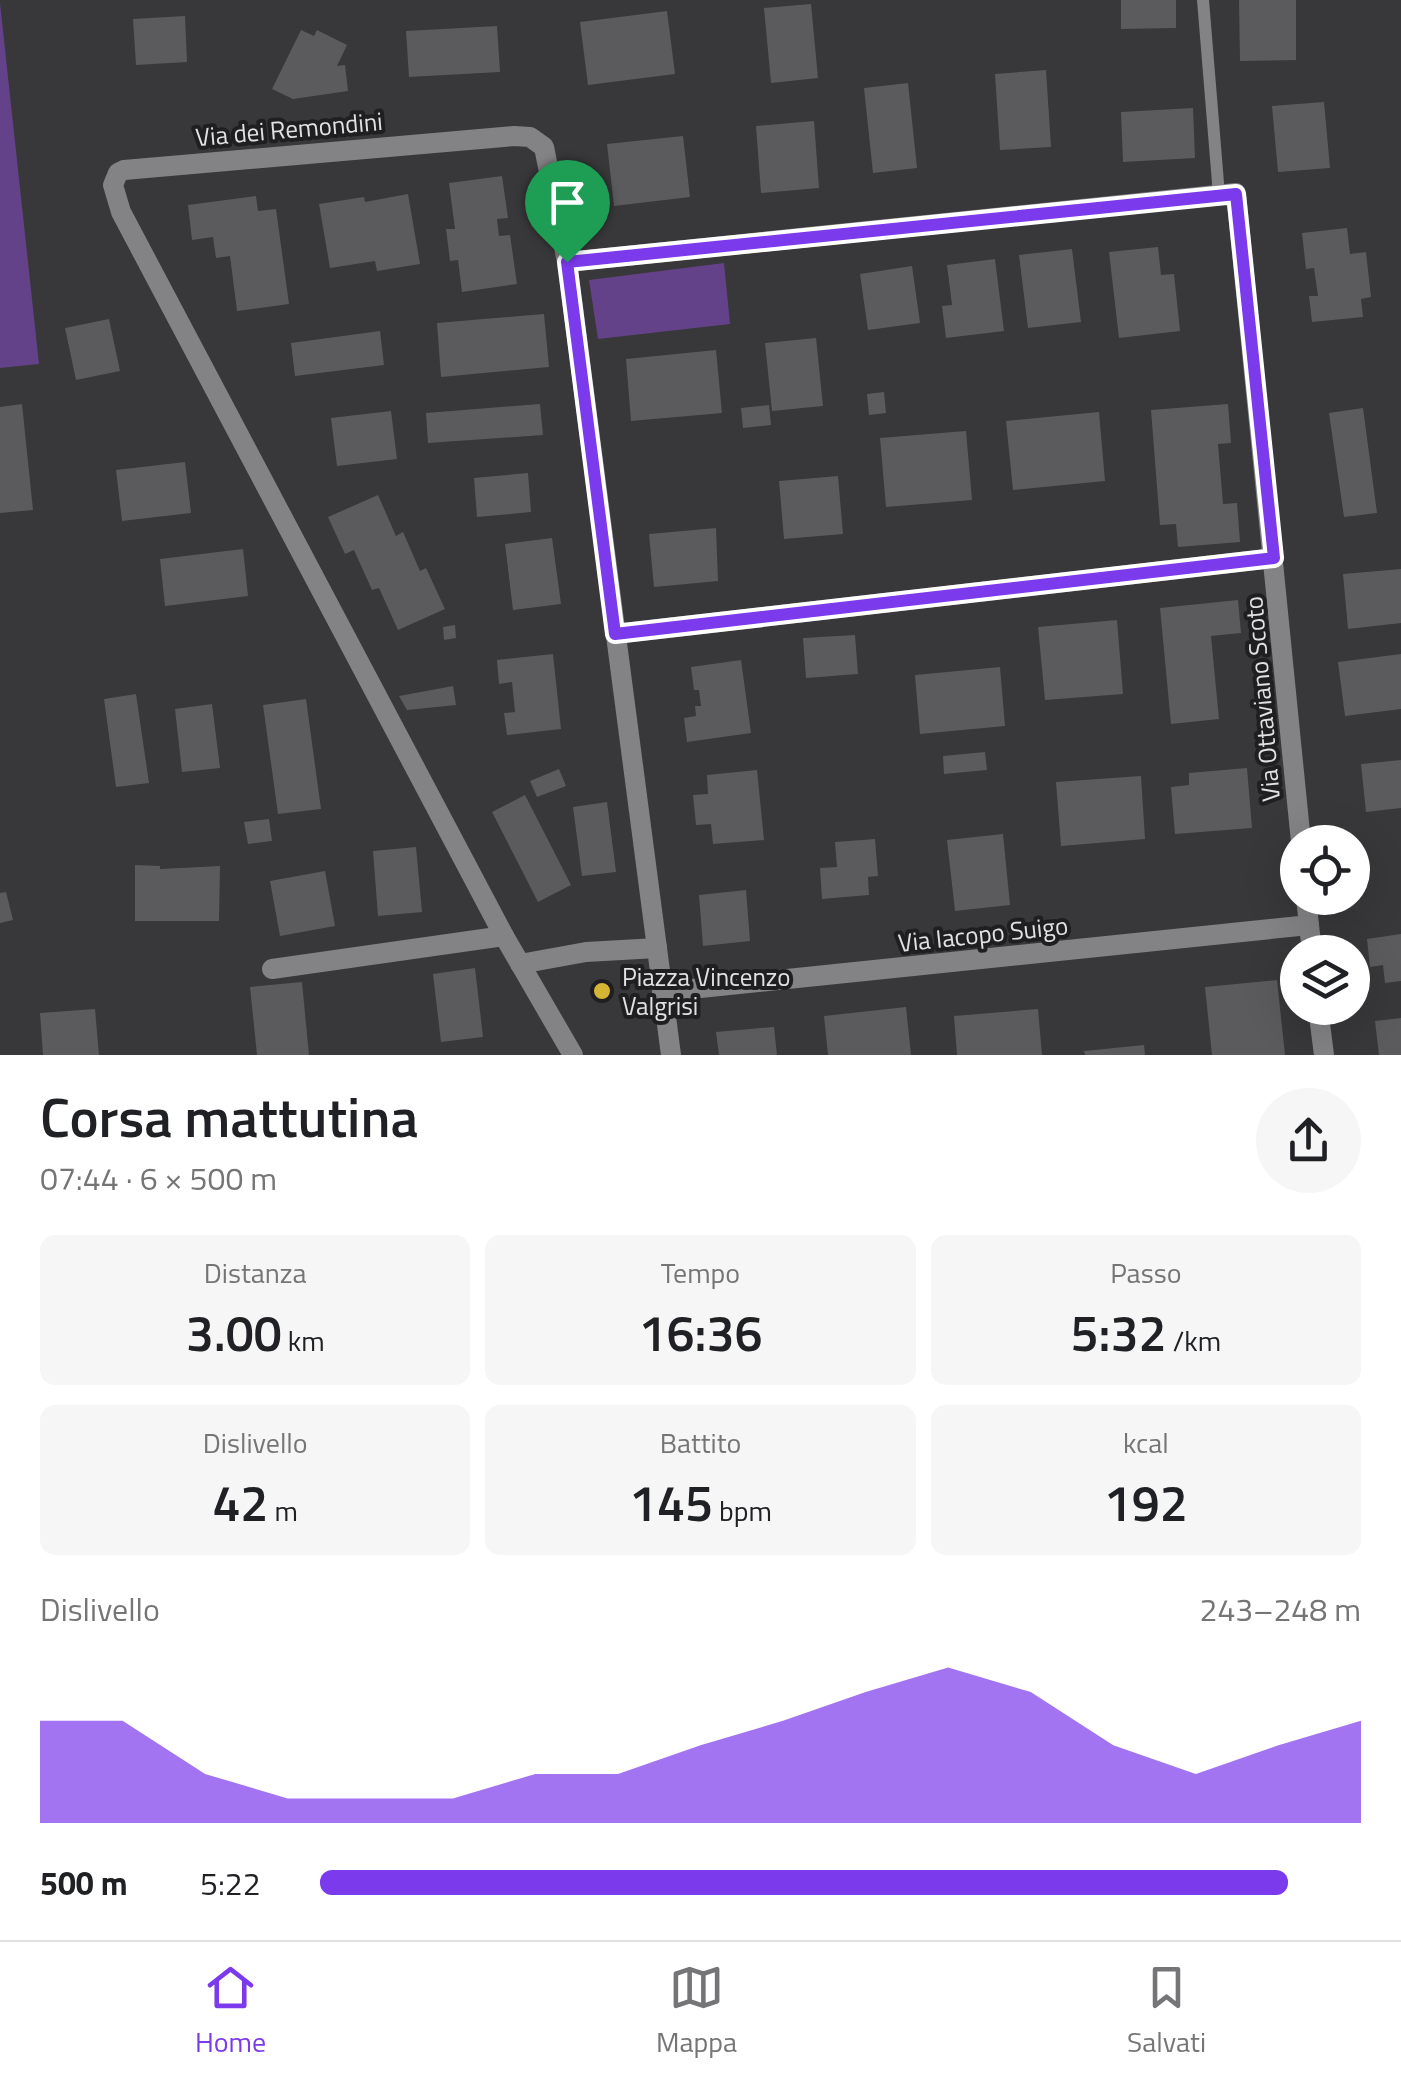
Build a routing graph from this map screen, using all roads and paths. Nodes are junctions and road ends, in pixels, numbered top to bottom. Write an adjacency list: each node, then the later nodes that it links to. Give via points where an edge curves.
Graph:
1 (1203, 0): 2 (lane)
2 (1227, 194): 3 (street); 4 (street, Via Ottaviano Scoto)
3 (567, 262): 5 (street, Via dei Remondini); 10 (street, Via dei Remondini, via 547,155 538,141 522,136 142,166 118,173 113,185 121,212)
4 (1274, 558): 5 (street); 6 (street, Via Ottaviano Scoto)
5 (615, 634): 11 (street, Via dei Remondini)
6 (1299, 825)
7 (1308, 915): 8 (street)
8 (1309, 926): 9 (street); 14 (street, Via Iacopo Suigo)
9 (1310, 935)
10 (504, 936): 12 (street, Via dei Remondini); 13 (street)
11 (657, 948): 12 (street); 14 (street)
12 (520, 964): 16 (street)
13 (272, 970)
14 (662, 992): 17 (street)
15 (1320, 1025): 18 (street)
16 (573, 1055)
17 (671, 1055)
18 (1324, 1055)

